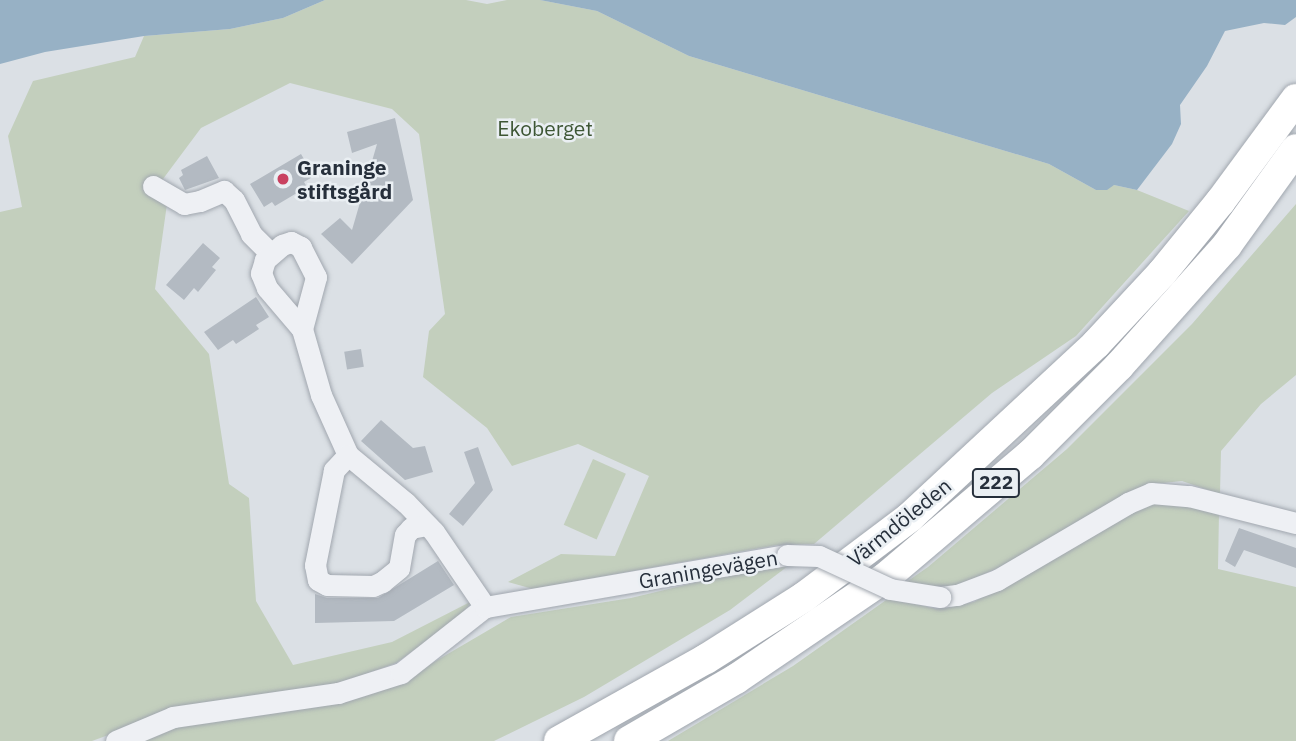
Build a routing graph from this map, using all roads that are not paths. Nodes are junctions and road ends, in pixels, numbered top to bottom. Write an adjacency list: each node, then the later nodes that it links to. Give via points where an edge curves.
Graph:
1 (1294, 102): 11 (highway, Värmdöleden / 222, via 1220,202 1105,334 911,517 804,597 717,653)
2 (1296, 149): 12 (highway, Värmdöleden / 222, via 1227,245 1119,366 1030,455 886,577 736,679)
3 (153, 186): 4 (street, via 184,204 224,191 251,234)
4 (271, 254): 5 (street, via 261,273 267,288); 5 (street, via 291,242 301,247 313,266 316,288)
5 (302, 328): 6 (street, via 321,394)
6 (348, 455): 8 (street); 8 (street, via 334,470 315,565 318,580 327,585 373,586 382,582 399,568 411,528)
7 (1296, 523): 9 (street, Graningevägen, bridge, via 1200,499 1151,493 997,580 957,595 940,597 890,589 819,555 788,555)
8 (427, 525): 9 (street)
9 (485, 607): 10 (street, Graningevägen, via 401,673 338,693 173,717)
10 (116, 741)
11 (559, 741)
12 (629, 741)

